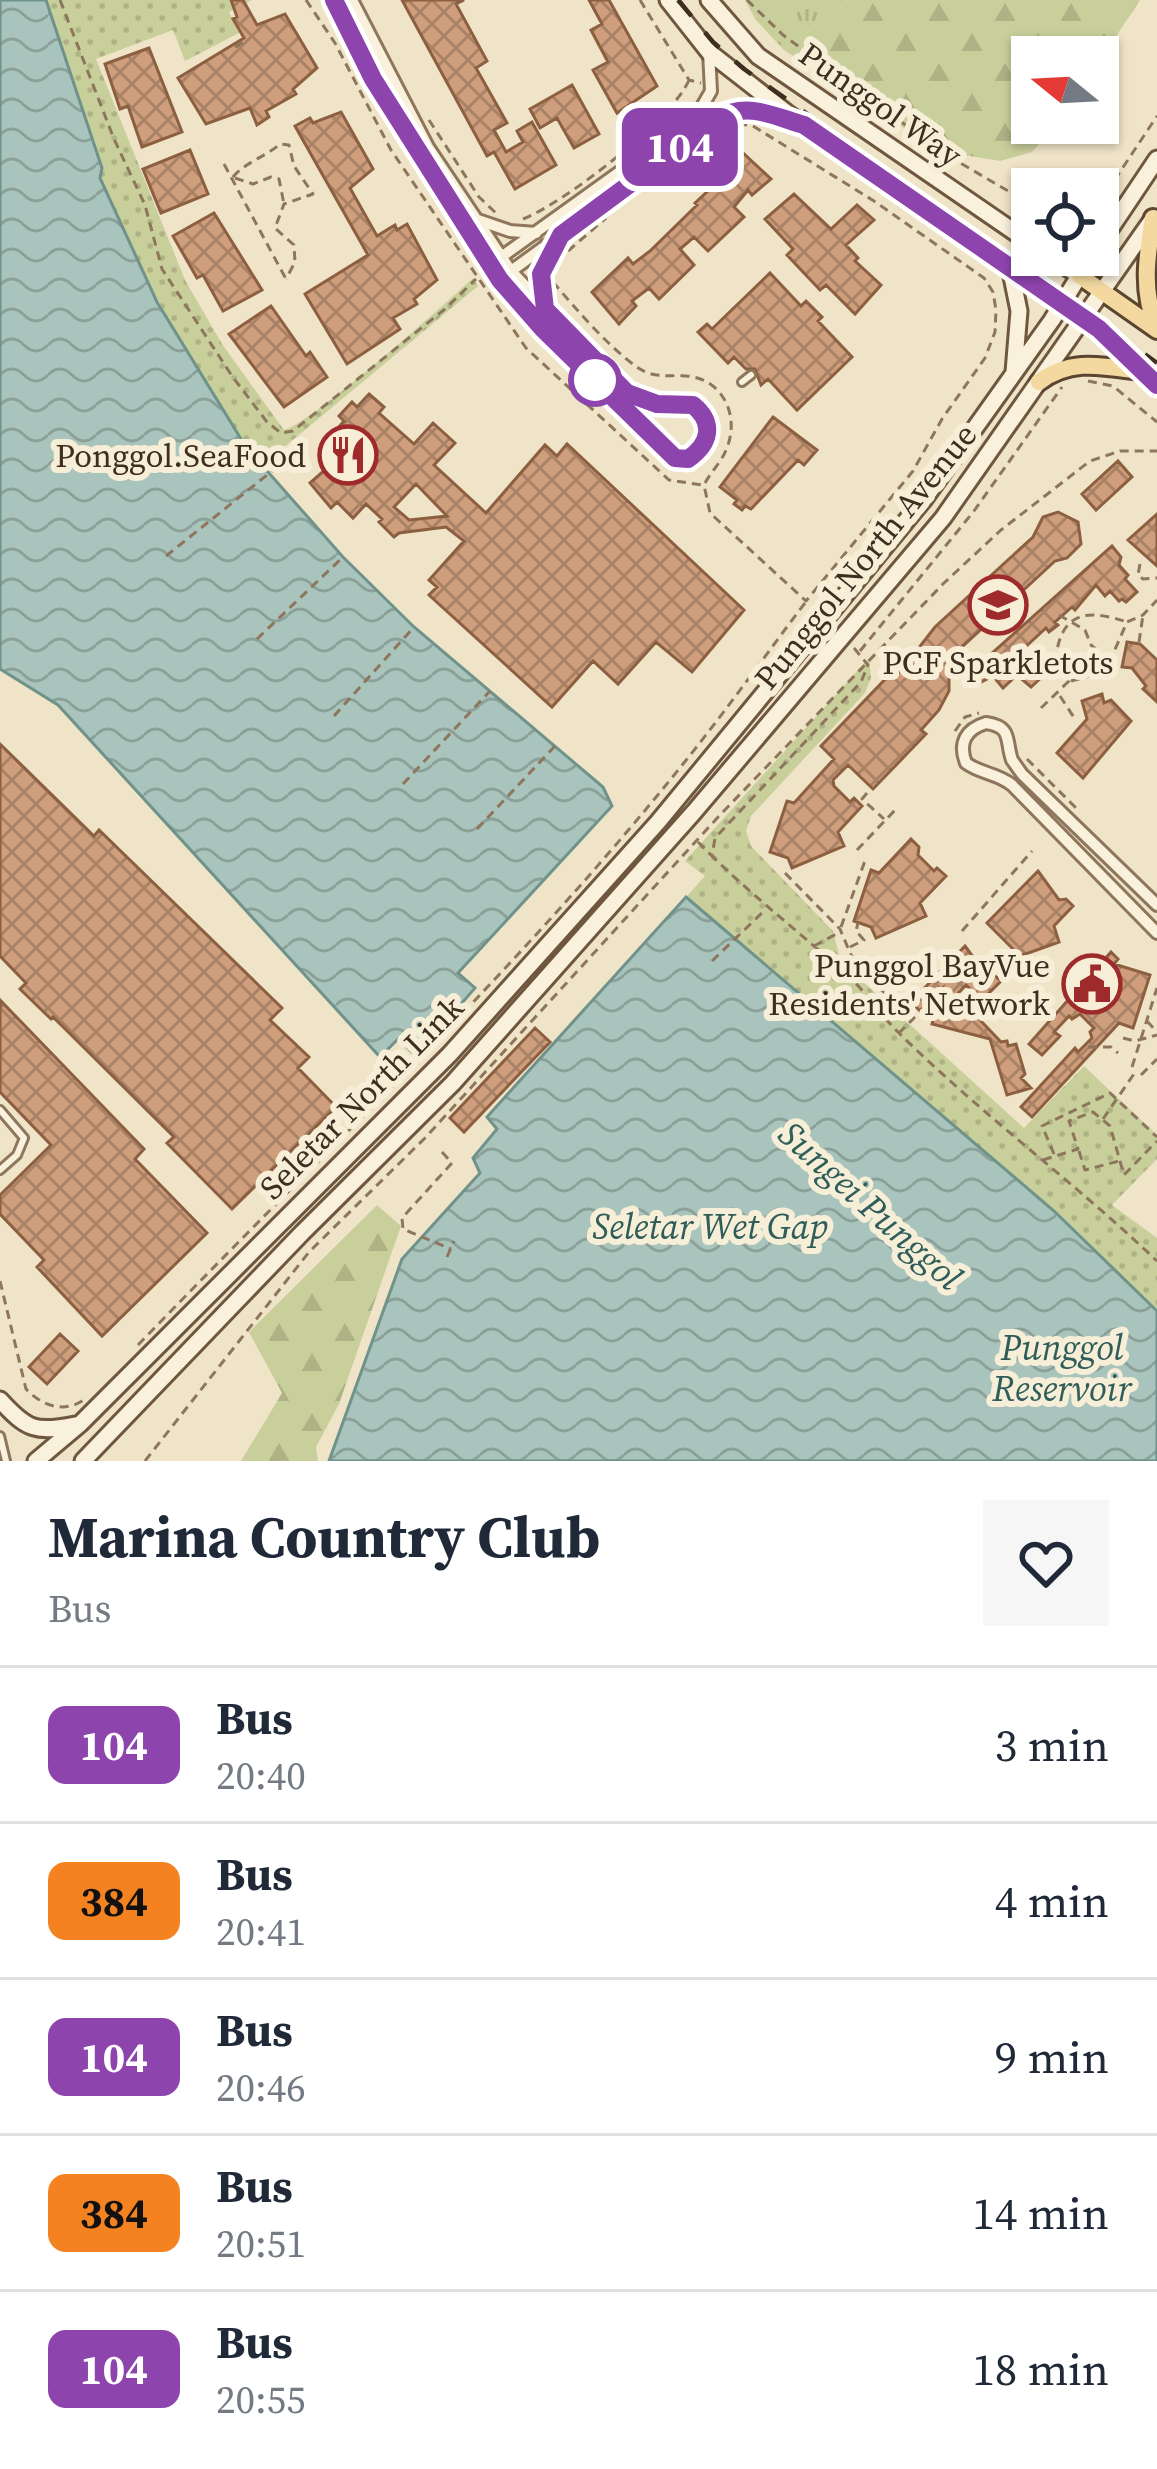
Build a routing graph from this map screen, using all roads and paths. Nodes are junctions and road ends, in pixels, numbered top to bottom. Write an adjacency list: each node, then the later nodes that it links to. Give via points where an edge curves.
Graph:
1 (60, 0): 37 (path, via 145,205 162,269 232,376 281,433 445,309)
2 (306, 0): 37 (path)
3 (334, 0): 16 (street, via 373,79)
4 (352, 0): 16 (street)
5 (640, 0): 28 (path, via 689,80 683,94 568,191)
6 (668, 0): 11 (main road, Punggol Way)
7 (709, 0): 29 (main road, Punggol Way, via 758,56)
8 (747, 0): 21 (path, via 945,154)
9 (245, 41): 10 (path)
10 (235, 47)
11 (709, 52): 14 (main road, Punggol Way); 30 (street, via 711,91 696,116)
12 (421, 108): 27 (path, via 488,208)
13 (1157, 116): 19 (path)
14 (804, 125): 31 (street, via 755,110 728,112); 35 (main road, Punggol Way)
15 (723, 131): 61 (path, via 753,126 984,278 993,292 995,332 985,358 914,472)
16 (423, 150): 26 (street); 34 (street)
17 (1157, 159): 25 (main road)
18 (224, 164): 20 (path)
19 (1119, 173)
20 (233, 177): 22 (path, via 253,184 279,179); 22 (path, via 289,145 313,194); 22 (path, via 286,279 296,262 294,245 275,228)
21 (1011, 191)
22 (284, 204)
23 (611, 213): 32 (path)
24 (1155, 215): 40 (main road, Punggol North Avenue); 44 (main road, via 1147,304)
25 (1119, 216)
26 (476, 218): 30 (street); 33 (street)
27 (509, 220)
28 (520, 220)
29 (1011, 227)
30 (536, 233): 33 (street)
31 (561, 235): 36 (street); 42 (street, via 541,274)
32 (564, 254)
33 (502, 257): 34 (street); 36 (street)
34 (489, 266): 39 (street)
35 (1010, 267): 41 (main road, Punggol Way); 47 (main road, via 1019,311)
36 (511, 271): 39 (street); 42 (street)
37 (474, 276): 56 (path, via 526,348 669,480)
38 (1080, 276): 40 (main road); 41 (main road, Punggol North Avenue)
39 (500, 280): 42 (street, via 671,455 688,459 701,449 709,431 697,406 627,393)
40 (1103, 291): 43 (main road, Punggol North Avenue); 44 (main road)
41 (1062, 304): 43 (main road, Punggol Way); 47 (main road, Punggol North Avenue)
42 (545, 309)
43 (1084, 319): 45 (main road, Punggol Way); 50 (main road, Punggol North Avenue)
44 (1157, 328)
45 (1141, 371): 50 (main road, via 1073,365); 52 (main road, Punggol Way)
46 (751, 375): 49 (lane)
47 (1014, 375): 82 (main road, Punggol North Avenue, via 925,498)
48 (1085, 380): 53 (path, via 1113,386)
49 (742, 382)
50 (1039, 382): 86 (main road, Punggol North Avenue, via 943,518)
51 (1073, 382): 74 (path, via 1061,387 974,512 859,652)
52 (1157, 386)
53 (1157, 422)
54 (1157, 451): 74 (path, via 1090,461 972,556)
55 (272, 471): 57 (path)
56 (704, 485)
57 (166, 556)
58 (343, 557): 71 (path)
59 (1140, 564): 60 (path, via 1138,575)
60 (1157, 578)
61 (823, 584)
62 (1157, 600): 65 (path)
63 (806, 601): 129 (path, via 682,765 557,909)
64 (1059, 615): 67 (path)
65 (1143, 615): 66 (path); 72 (path)
66 (1127, 622): 67 (path, via 1101,613); 73 (path)
67 (1068, 623): 70 (path); 73 (path, via 1085,630)
68 (415, 627): 79 (path)
69 (1053, 628): 70 (path)
70 (1060, 636): 75 (path)
71 (256, 639)
72 (1139, 642)
73 (1112, 662): 75 (path, via 1095,677)
74 (868, 664): 89 (path); 92 (path, via 855,690 715,838)
75 (1070, 681): 77 (path)
76 (490, 691): 83 (path)
77 (1060, 694): 78 (path); 80 (path)
78 (1041, 708)
79 (334, 716)
80 (1075, 719)
81 (555, 746): 88 (path)
82 (710, 758): 132 (main road, Seletar North Link, via 450,1054)
83 (403, 784)
84 (867, 793): 87 (path, via 862,799)
85 (897, 808): 87 (path)
86 (694, 812): 136 (main road, Seletar North Link, via 453,1083)
87 (885, 820): 90 (path)
88 (478, 829)
89 (697, 840): 92 (path); 137 (path, via 425,1138 309,1252)
90 (857, 850)
91 (1032, 851): 99 (path)
92 (712, 856): 96 (path)
93 (866, 858): 98 (path)
94 (785, 873): 98 (path)
95 (1157, 905): 100 (street, via 1024,776 1004,730 986,723 969,731 966,763 1012,785)
96 (766, 909): 101 (path); 103 (path)
97 (858, 922): 102 (path, via 864,940)
98 (841, 930): 101 (path); 102 (path)
99 (962, 931)
100 (1157, 932)
101 (812, 946): 106 (path)
102 (848, 948): 106 (path, via 856,969 914,1018)
103 (712, 962)
104 (1157, 988): 105 (path)
105 (1147, 1021): 107 (path); 109 (path)
106 (898, 1033): 121 (path)
107 (1157, 1033): 109 (path)
108 (1123, 1038): 109 (path)
109 (1141, 1040): 113 (path)
110 (1088, 1047): 111 (path)
111 (1118, 1053)
112 (1157, 1059): 113 (path)
113 (1136, 1071): 114 (path)
114 (1117, 1099): 116 (path); 117 (path); 120 (path, via 1110,1093 1042,1126)
115 (0, 1110): 123 (lane, via 24,1138)
116 (1102, 1120): 118 (path, via 1093,1112 1069,1121); 122 (path)
117 (1157, 1139): 122 (path, via 1124,1175)
118 (1078, 1149): 120 (path); 122 (path, via 1085,1170)
119 (442, 1153): 125 (path, via 452,1163 402,1218 403,1229)
120 (1054, 1155): 121 (path)
121 (1042, 1160): 127 (path)
122 (1120, 1161)
123 (0, 1170)
124 (454, 1241): 125 (path)
125 (450, 1248): 126 (path)
126 (447, 1257)
127 (1157, 1261)
128 (0, 1281): 130 (path, via 26,1389 49,1406)
129 (135, 1348)
130 (89, 1395)
131 (0, 1400): 132 (main road, via 31,1427)
132 (80, 1424): 135 (main road, Seletar North Link)
133 (0, 1436): 134 (lane)
134 (6, 1461)
135 (36, 1461)
136 (83, 1461)
137 (145, 1461)

